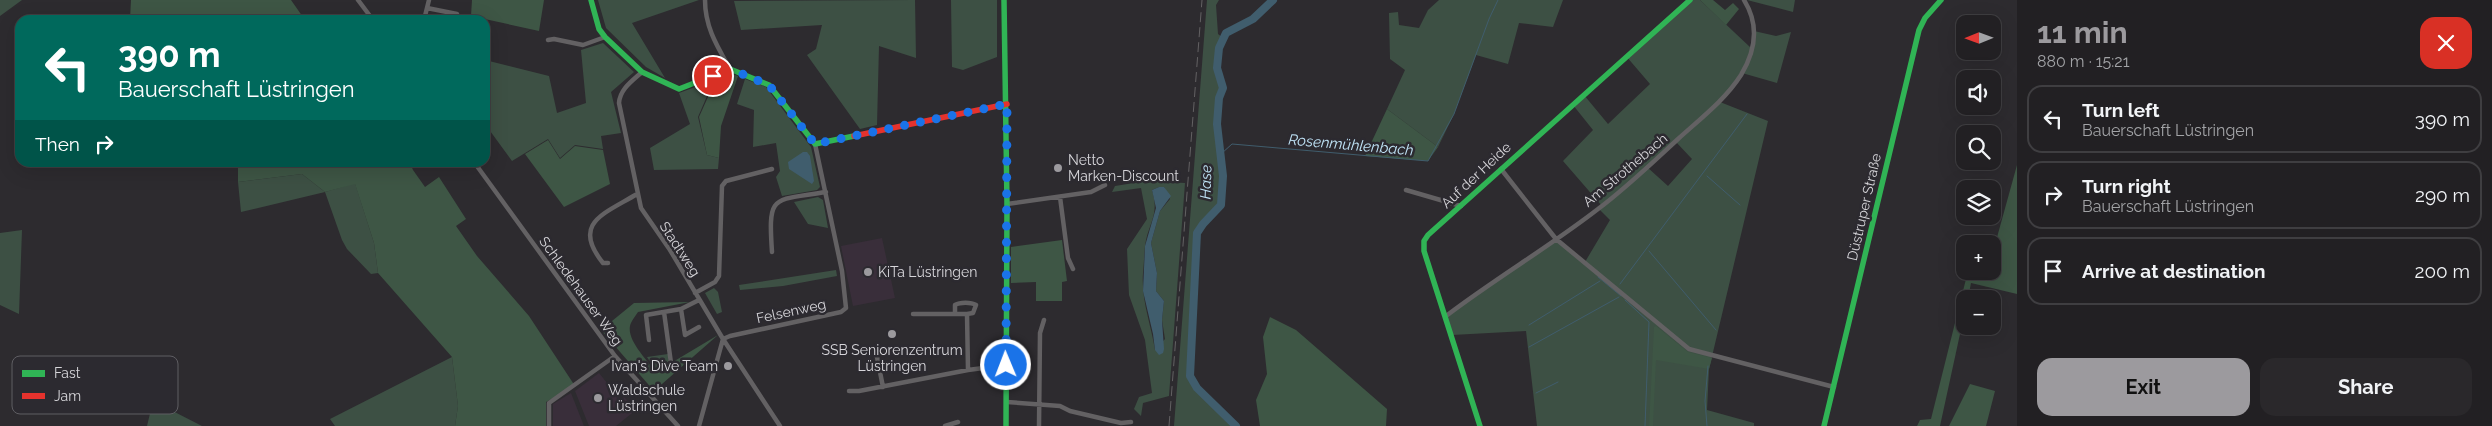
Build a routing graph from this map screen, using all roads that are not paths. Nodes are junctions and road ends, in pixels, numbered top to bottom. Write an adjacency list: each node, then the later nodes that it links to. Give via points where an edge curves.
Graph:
1 (358, 0): 11 (street)
2 (423, 0): 9 (street)
3 (592, 0): 12 (street, via 599,29)
4 (705, 0): 14 (street, via 711,35)
5 (1004, 0): 16 (street)
6 (1690, 0): 20 (street, Auf der Heide)
7 (1744, 0): 28 (street, Am Strothebach, via 1754,18 1754,36 1742,72 1731,89 1602,206)
8 (1941, 0): 50 (street, Düstruper Straße, via 1925,18 1920,30)
9 (428, 4): 10 (street)
10 (458, 14)
11 (369, 15)
12 (605, 37): 13 (street, via 583,45); 15 (street)
13 (548, 40)
14 (730, 69): 15 (street, via 679,90); 17 (street, via 769,85)
15 (642, 72): 24 (street, Stadtweg, via 619,96)
16 (1007, 104): 17 (street); 26 (street)
17 (815, 144): 23 (street, Felsenweg)
18 (478, 167): 45 (street, Schledehauser Weg)
19 (772, 169): 32 (street, via 726,181 722,186 718,276 715,282)
20 (1501, 169): 27 (street, Auf der Heide); 28 (street)
21 (1105, 185): 25 (street, via 1091,192)
22 (1406, 190): 27 (street)
23 (826, 192): 29 (street, via 781,200 773,206 770,220); 42 (street, Felsenweg, via 846,308 841,312)
24 (637, 194): 30 (street, via 596,220 590,229 593,250 603,263); 32 (street, Stadtweg, via 641,208)
25 (1060, 197): 26 (street); 31 (street, via 1068,258)
26 (1007, 204): 47 (street)
27 (1461, 206): 39 (street, Auf der Heide, via 1424,241 1424,251)
28 (1556, 239): 39 (street, Am Strothebach); 50 (street, via 1689,349)
29 (772, 252)
30 (608, 263)
31 (1073, 269)
32 (695, 293): 33 (street, Stadtweg)
33 (699, 300): 34 (street); 42 (street, Stadtweg)
34 (680, 309): 35 (street); 41 (street, via 685,335)
35 (664, 312): 43 (street, via 646,315); 46 (street)
36 (913, 314): 37 (street)
37 (955, 314): 38 (street); 38 (street, via 958,303 976,305 976,310)
38 (967, 314): 48 (street)
39 (1446, 316): 63 (street, Auf der Heide)
40 (1044, 320): 53 (street, via 1040,333)
41 (699, 327)
42 (723, 339): 58 (street); 59 (street, Stadtweg)
43 (649, 340)
44 (873, 350): 49 (street)
45 (615, 356): 56 (street, via 549,403); 57 (street, Schledehauser Weg)
46 (671, 363)
47 (1006, 365): 48 (street); 52 (street)
48 (968, 370): 49 (street)
49 (883, 387): 51 (street)
50 (1834, 387): 64 (street, Düstruper Straße)
51 (849, 391)
52 (1006, 402): 53 (street); 61 (street)
53 (1039, 404): 55 (street, via 1060,406 1120,423); 62 (street)
54 (958, 422): 60 (street)
55 (1131, 422)
56 (549, 426)
57 (678, 426)
58 (699, 426)
59 (780, 426)
60 (945, 426)
61 (1006, 426)
62 (1039, 426)
63 (1480, 426)
64 (1824, 426)

